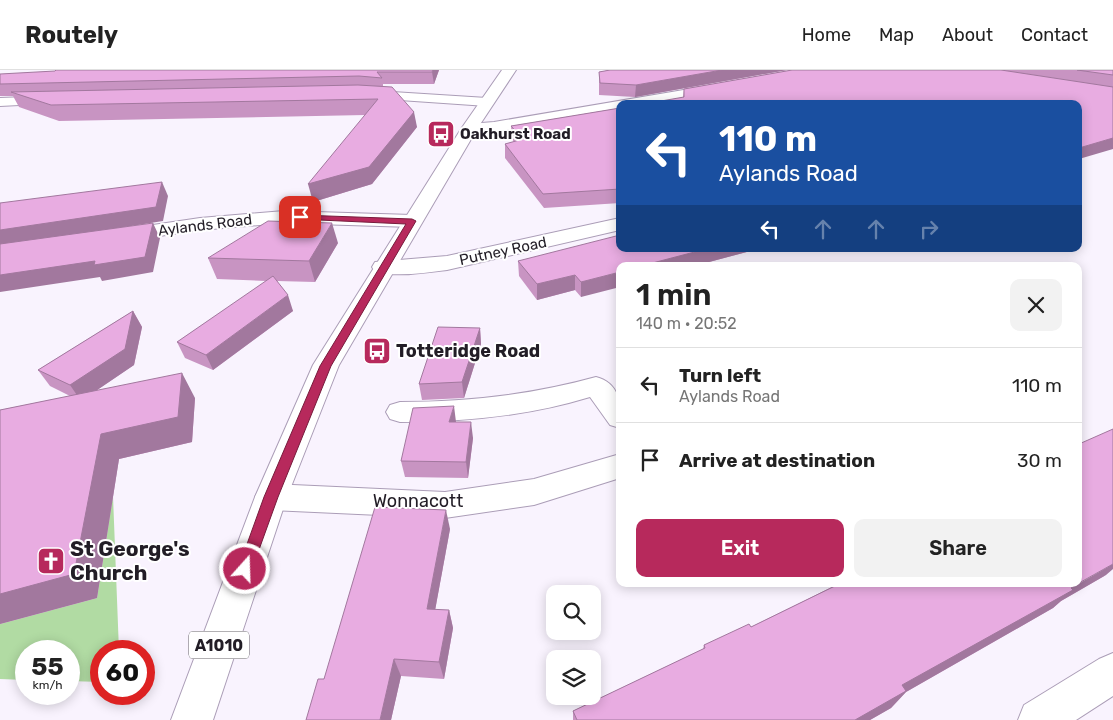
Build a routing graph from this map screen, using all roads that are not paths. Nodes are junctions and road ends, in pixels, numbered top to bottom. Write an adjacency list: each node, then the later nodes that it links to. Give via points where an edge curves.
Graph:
1 (509, 70): 7 (street, A1010)
2 (734, 85): 5 (street)
3 (342, 94): 7 (street, via 392,94)
4 (71, 99): 6 (street)
5 (650, 100)
6 (0, 102)
7 (487, 102): 9 (street, A1010)
8 (616, 106): 9 (street, via 494,127)
9 (469, 128): 10 (street, A1010)
10 (412, 221): 12 (street, Aylands Road, via 284,217 200,224); 13 (street, A1010)
11 (616, 225): 13 (street, Putney Road, via 447,263)
12 (95, 239)
13 (384, 267): 17 (street, A1010, via 326,366)
14 (400, 412): 15 (street, via 497,408 559,398 596,386)
15 (616, 413)
16 (616, 467): 17 (street, Wonnacott, via 534,492 444,505)
17 (271, 497): 19 (street, A1010)
18 (1113, 673): 20 (street)
19 (192, 720)
20 (1039, 720)

